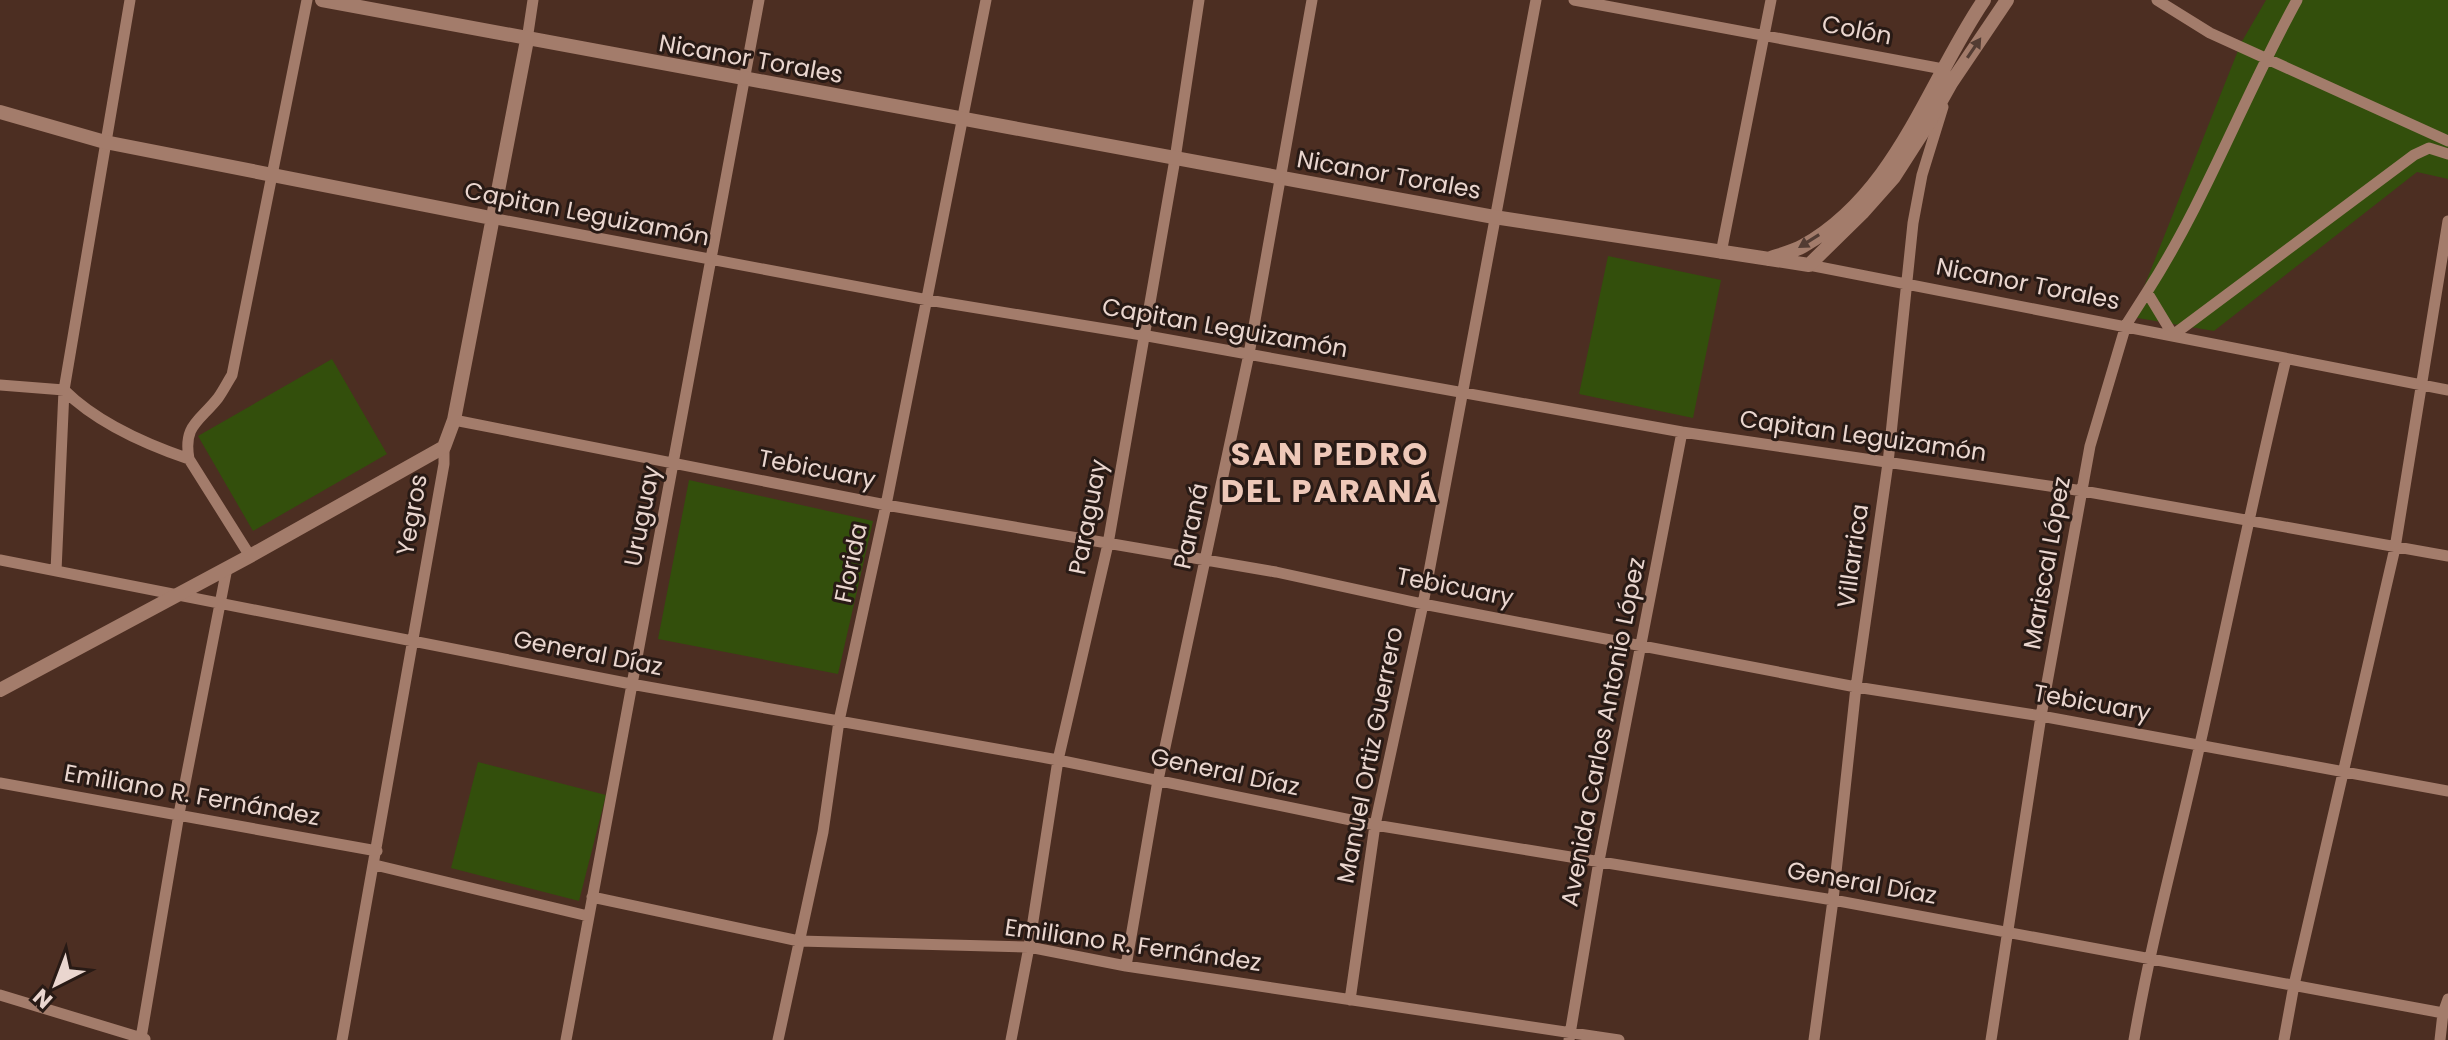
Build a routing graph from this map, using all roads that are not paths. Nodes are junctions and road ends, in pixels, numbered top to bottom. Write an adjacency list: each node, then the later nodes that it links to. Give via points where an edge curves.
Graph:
1 (130, 0): 25 (street)
2 (307, 0): 28 (street)
3 (322, 0): 17 (street, Nicanor Torales)
4 (533, 0): 17 (street, Yegros)
5 (759, 0): 20 (street, Uruguay)
6 (986, 0): 23 (street, Florida)
7 (1199, 0): 27 (street, Paraguay)
8 (1312, 0): 29 (street, Paraná)
9 (1536, 0): 30 (street, Manuel Ortiz Guerrero)
10 (1574, 0): 16 (street, Colón)
11 (1771, 0): 16 (street)
12 (1984, 0): 19 (street)
13 (2007, 0): 21 (street, Villarrica, one-way to 13)
14 (2157, 0): 18 (street)
15 (2297, 0): 18 (street, Mariscal López)
16 (1764, 35): 19 (street, Colón); 33 (street)
17 (527, 40): 20 (street, Nicanor Torales); 31 (street, Yegros)
18 (2265, 59): 24 (street); 38 (street, Mariscal López)
19 (1943, 69): 21 (street); 34 (street, one-way to 34, via 1885,172 1862,200 1800,248)
20 (745, 80): 23 (street, Nicanor Torales); 35 (street, Uruguay)
21 (1951, 83): 36 (street, Villarrica, via 1894,177); 37 (street, Villarrica, via 1922,175)
22 (0, 112): 25 (street, Capitan Leguizamón)
23 (963, 120): 27 (street, Nicanor Torales); 39 (street, Florida)
24 (2448, 141)
25 (105, 142): 28 (street, Capitan Leguizamón); 47 (street)
26 (2448, 154): 42 (street, via 2429,148 2414,155)
27 (1175, 159): 29 (street, Nicanor Torales); 41 (street, Paraguay)
28 (271, 175): 31 (street, Capitan Leguizamón); 53 (street, via 232,375 194,423 186,441)
29 (1278, 177): 30 (street, Nicanor Torales); 43 (street, Paraná)
30 (1494, 217): 33 (street, Nicanor Torales); 49 (street, Manuel Ortiz Guerrero)
31 (491, 218): 35 (street, Capitan Leguizamón); 50 (street, Yegros)
32 (2448, 221): 46 (street)
33 (1721, 253): 34 (street, Nicanor Torales)
34 (1764, 260): 36 (street, Nicanor Torales)
35 (711, 261): 39 (street, Capitan Leguizamón); 55 (street, Uruguay)
36 (1809, 265): 37 (street, Nicanor Torales)
37 (1906, 283): 40 (street, Nicanor Torales); 54 (street, Villarrica)
38 (2147, 292): 40 (street, Mariscal López); 42 (street)
39 (928, 300): 41 (street, Capitan Leguizamón); 57 (street, Florida)
40 (2126, 325): 42 (street, Nicanor Torales); 56 (street, Mariscal López, via 2090,446)
41 (1142, 335): 43 (street, Capitan Leguizamón); 59 (street, Paraguay)
42 (2173, 335): 44 (street, Nicanor Torales)
43 (1249, 354): 49 (street, Capitan Leguizamón); 63 (street, Paraná)
44 (2286, 359): 46 (street, Nicanor Torales); 58 (street)
45 (0, 385): 47 (street)
46 (2423, 386): 48 (street, Nicanor Torales); 60 (street)
47 (64, 390): 53 (street, via 82,408); 66 (street)
48 (2448, 390)
49 (1462, 391): 51 (street, Capitan Leguizamón); 69 (street, Manuel Ortiz Guerrero)
50 (454, 420): 52 (street, Yegros); 55 (street, Tebicuary)
51 (1682, 432): 54 (street, Capitan Leguizamón); 71 (street, Avenida Carlos Antonio López)
52 (444, 447): 61 (street); 70 (street, Yegros)
53 (189, 459): 61 (street)
54 (1888, 463): 56 (street, Capitan Leguizamón); 73 (street, Villarrica)
55 (674, 464): 57 (street, Tebicuary); 72 (street, Uruguay)
56 (2083, 491): 58 (street, Capitan Leguizamón); 75 (street, Mariscal López)
57 (886, 505): 59 (street, Tebicuary); 76 (street, Florida)
58 (2248, 518): 60 (street, Capitan Leguizamón); 77 (street)
59 (1108, 544): 63 (street, Tebicuary); 78 (street, Paraguay)
60 (2395, 548): 62 (street, Capitan Leguizamón); 79 (street)
61 (250, 556): 65 (street)
62 (2448, 556)
63 (1207, 559): 69 (street, Tebicuary); 80 (street, Paraná)
64 (0, 560): 66 (street, General Díaz)
65 (227, 568): 67 (street); 68 (street)
66 (56, 571): 67 (street, General Díaz)
67 (174, 596): 68 (street, General Díaz); 74 (street)
68 (220, 603): 70 (street, General Díaz); 83 (street)
69 (1423, 604): 71 (street, Tebicuary); 84 (street, Manuel Ortiz Guerrero)
70 (413, 641): 72 (street, General Díaz); 85 (street, Yegros)
71 (1643, 646): 73 (street, Tebicuary); 86 (street, Avenida Carlos Antonio López)
72 (631, 684): 76 (street, General Díaz); 88 (street, Uruguay)
73 (1856, 687): 75 (street, Tebicuary); 89 (street, Villarrica)
74 (0, 690)
75 (2041, 716): 77 (street, Tebicuary); 91 (street, Mariscal López)
76 (839, 721): 78 (street, General Díaz); 92 (street, Florida, via 823,832)
77 (2200, 746): 79 (street, Tebicuary); 94 (street)
78 (1058, 760): 80 (street, General Díaz); 93 (street, Paraguay)
79 (2346, 771): 82 (street, Tebicuary); 96 (street)
80 (1158, 780): 84 (street, General Díaz); 95 (street, Paraná)
81 (0, 783): 83 (street, Emiliano R. Fernández)
82 (2448, 791)
83 (179, 814): 85 (street, Emiliano R. Fernández); 102 (street)
84 (1375, 825): 86 (street, General Díaz); 99 (street, Manuel Ortiz Guerrero)
85 (377, 851): 87 (street, Yegros)
86 (1599, 861): 89 (street, General Díaz); 101 (street, Avenida Carlos Antonio López)
87 (375, 865): 90 (street); 103 (street, Yegros)
88 (592, 897): 90 (street, Uruguay); 92 (street, Emiliano R. Fernández)
89 (1833, 900): 91 (street, General Díaz); 108 (street, Villarrica)
90 (588, 916): 104 (street, Uruguay)
91 (2006, 932): 94 (street, General Díaz); 109 (street, Mariscal López)
92 (799, 941): 93 (street, Emiliano R. Fernández); 105 (street, Florida)
93 (1029, 947): 95 (street, Emiliano R. Fernández); 106 (street, Paraguay)
94 (2148, 957): 96 (street, General Díaz); 110 (street)
95 (1126, 966): 99 (street, Emiliano R. Fernández)
96 (2294, 985): 100 (street, General Díaz); 111 (street)
97 (0, 995): 102 (street)
98 (2448, 999): 100 (street)
99 (1350, 1000): 101 (street, Emiliano R. Fernández)
100 (2443, 1013): 112 (street)
101 (1570, 1036): 107 (street, Emiliano R. Fernández)
102 (144, 1039)
103 (342, 1040)
104 (566, 1040)
105 (778, 1040)
106 (1011, 1040)
107 (1619, 1040)
108 (1814, 1040)
109 (1991, 1040)
110 (2134, 1040)
111 (2284, 1040)
112 (2440, 1040)

